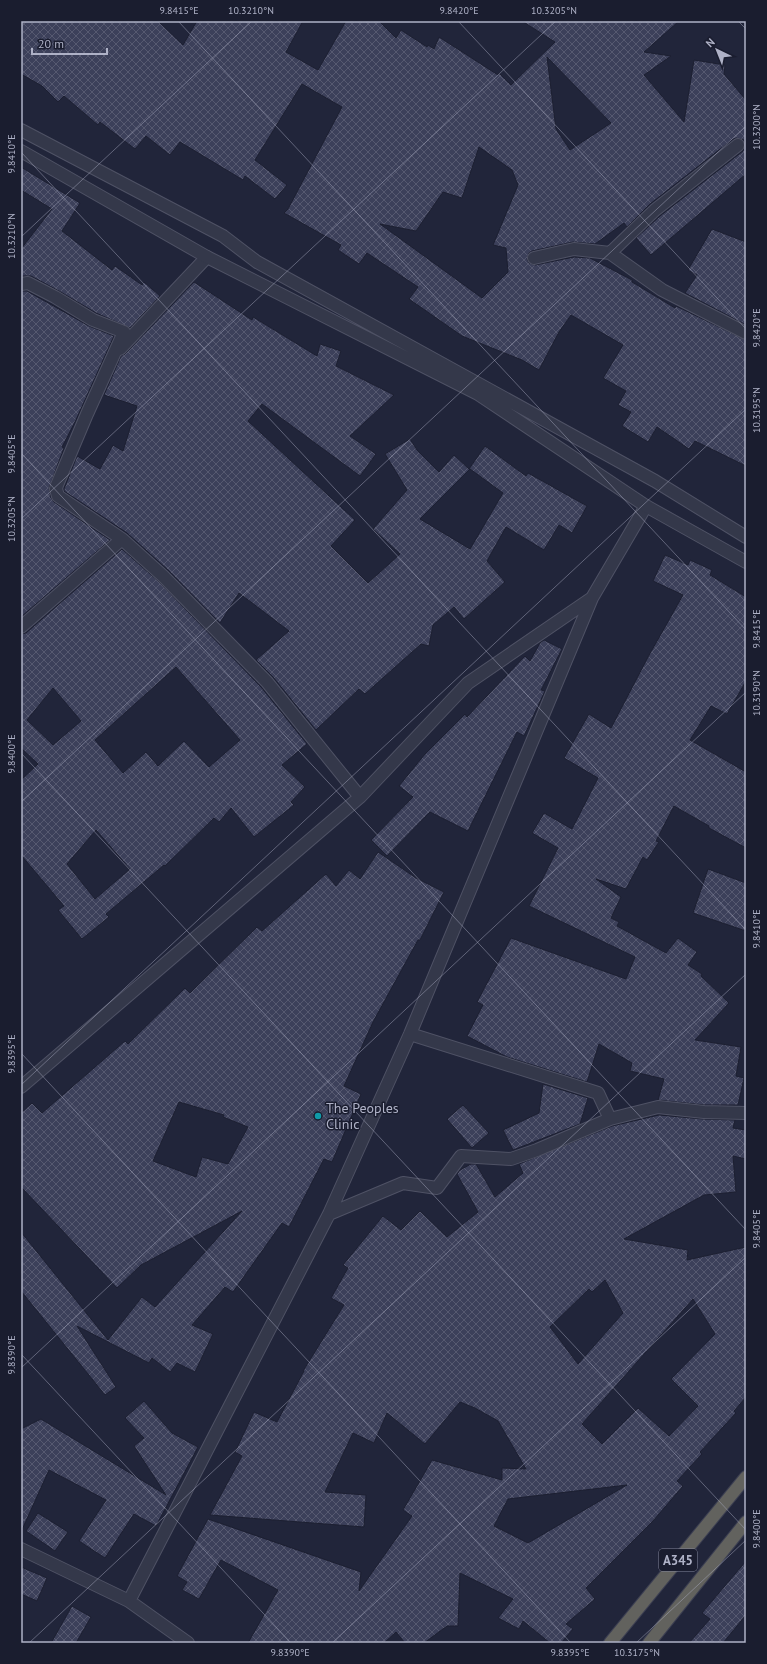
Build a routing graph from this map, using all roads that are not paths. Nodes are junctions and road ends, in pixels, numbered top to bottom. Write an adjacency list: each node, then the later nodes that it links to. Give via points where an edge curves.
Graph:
1 (21, 130): 11 (street, via 224,236 257,262 655,481)
2 (738, 145): 4 (street, via 655,210)
3 (21, 151): 5 (street)
4 (610, 253): 6 (street, via 574,249); 8 (street, via 662,290)
5 (207, 257): 9 (street); 10 (street, via 478,394)
6 (534, 258)
7 (21, 284): 9 (street, via 28,283 55,296 93,320 124,332)
8 (746, 333)
9 (114, 356): 12 (street, via 86,414 56,489 58,496)
10 (646, 506): 13 (street); 14 (street)
11 (746, 537)
12 (122, 539): 15 (street); 16 (street, via 163,576 267,682)
13 (746, 562)
14 (592, 598): 16 (street, via 468,683); 17 (street)
15 (21, 627)
16 (360, 797): 18 (street)
17 (410, 1034): 20 (street, via 598,1094); 21 (street)
18 (21, 1087)
19 (746, 1113): 20 (street, via 658,1107)
20 (610, 1119): 21 (street, via 511,1159 461,1156 437,1188 403,1183)
21 (329, 1214): 25 (street)
22 (746, 1477): 27 (highway, A345)
23 (746, 1522): 28 (highway, A345)
24 (21, 1549): 25 (street)
25 (129, 1601): 26 (street)
26 (188, 1643)
27 (610, 1643)
28 (649, 1643)

